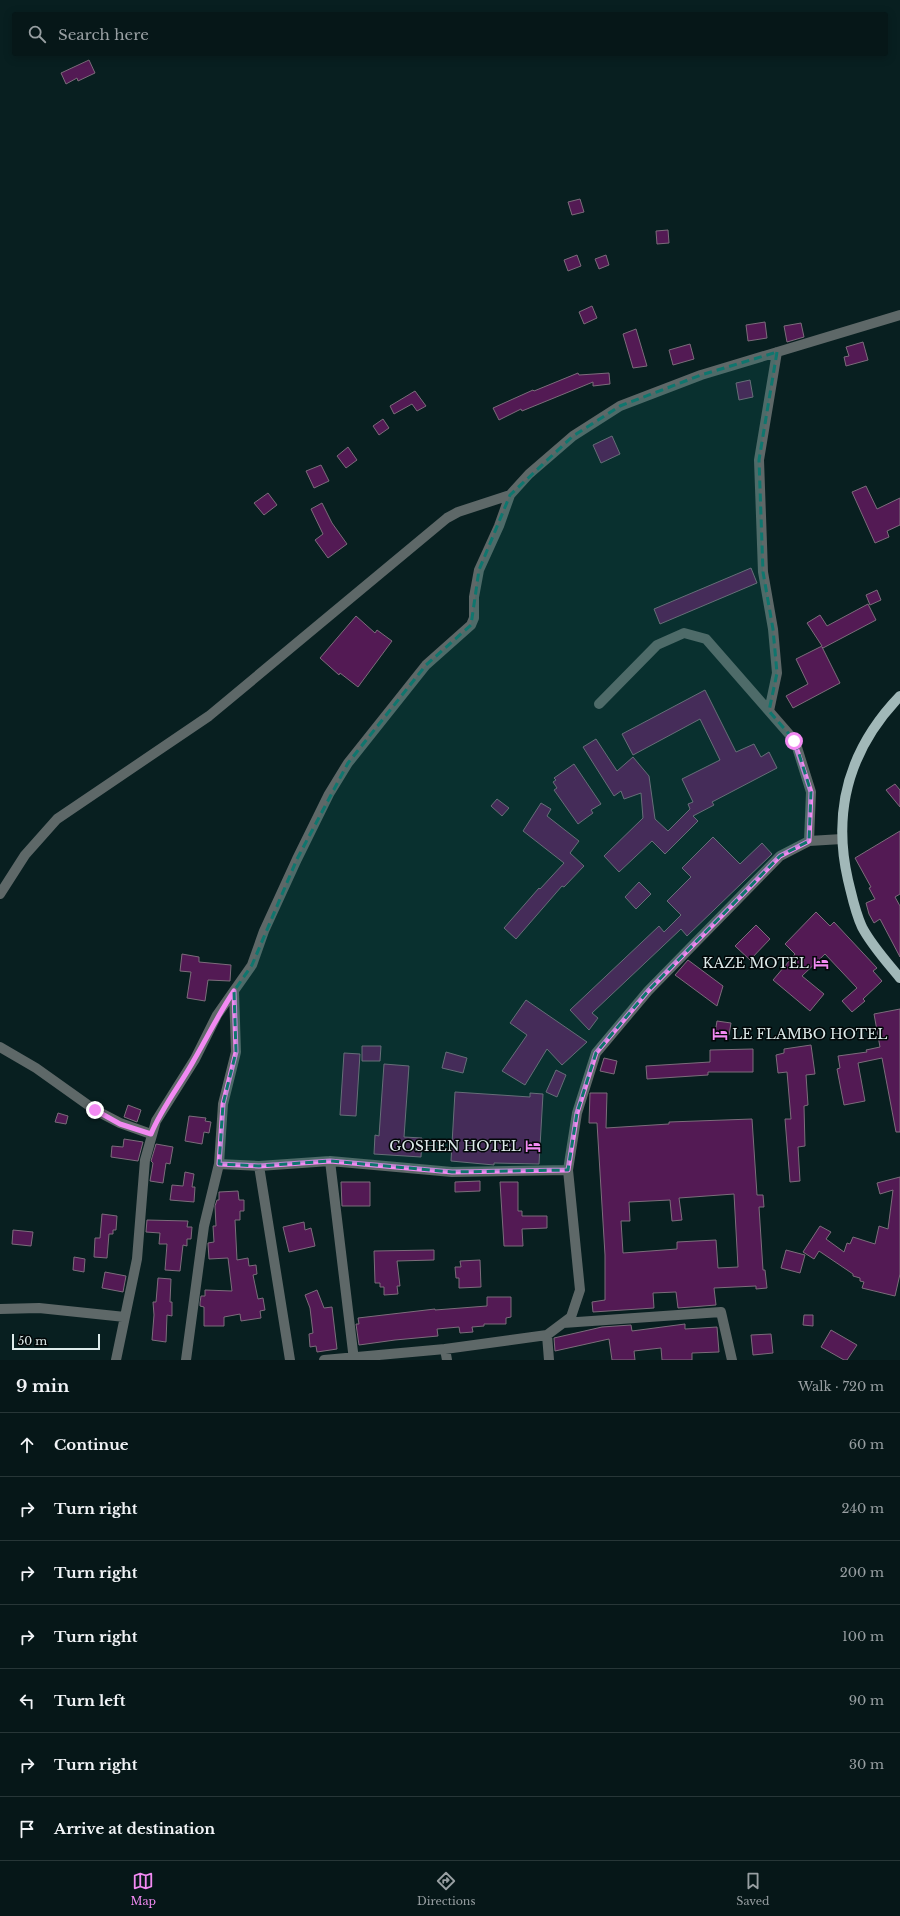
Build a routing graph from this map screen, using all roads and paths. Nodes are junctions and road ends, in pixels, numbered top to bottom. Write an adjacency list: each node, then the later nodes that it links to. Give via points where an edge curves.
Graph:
1 (900, 315): 2 (street)
2 (777, 352): 3 (street, via 701,375 620,406 573,436); 6 (street, via 759,460 763,572 773,629 777,674)
3 (510, 494): 9 (street, via 447,518 209,716 57,819 25,855); 11 (street, via 479,570 471,625 426,665 348,763 329,794 297,859 264,931 252,965)
4 (900, 696): 7 (main road, via 868,736 854,765 845,796)
5 (599, 704): 6 (street, via 657,645 684,634 706,639)
6 (769, 712): 8 (street, via 794,741 811,792)
7 (842, 839): 8 (street); 10 (main road, via 845,867 862,927)
8 (809, 841): 17 (street, via 780,856 648,991 596,1053 577,1113)
9 (0, 894)
10 (900, 978)
11 (234, 991): 13 (street, via 217,1015 195,1059 156,1121); 15 (street, via 236,1052 223,1104)
12 (0, 1047): 13 (street, via 36,1068 95,1110 120,1124)
13 (151, 1134): 19 (street, via 144,1160 137,1259)
14 (330, 1161): 16 (street); 17 (street, via 452,1172); 23 (street)
15 (219, 1164): 16 (street); 25 (street, via 204,1226)
16 (259, 1166): 26 (street)
17 (568, 1170): 20 (street, via 580,1290 571,1317)
18 (0, 1309): 19 (street, via 39,1308)
19 (125, 1317): 24 (street)
20 (563, 1323): 21 (street); 30 (street, via 721,1312)
21 (547, 1335): 22 (street); 29 (street)
22 (446, 1349): 23 (street); 28 (street)
23 (353, 1359): 27 (street)
24 (116, 1360)
25 (186, 1360)
26 (290, 1360)
27 (324, 1360)
28 (447, 1360)
29 (549, 1360)
30 (732, 1360)

